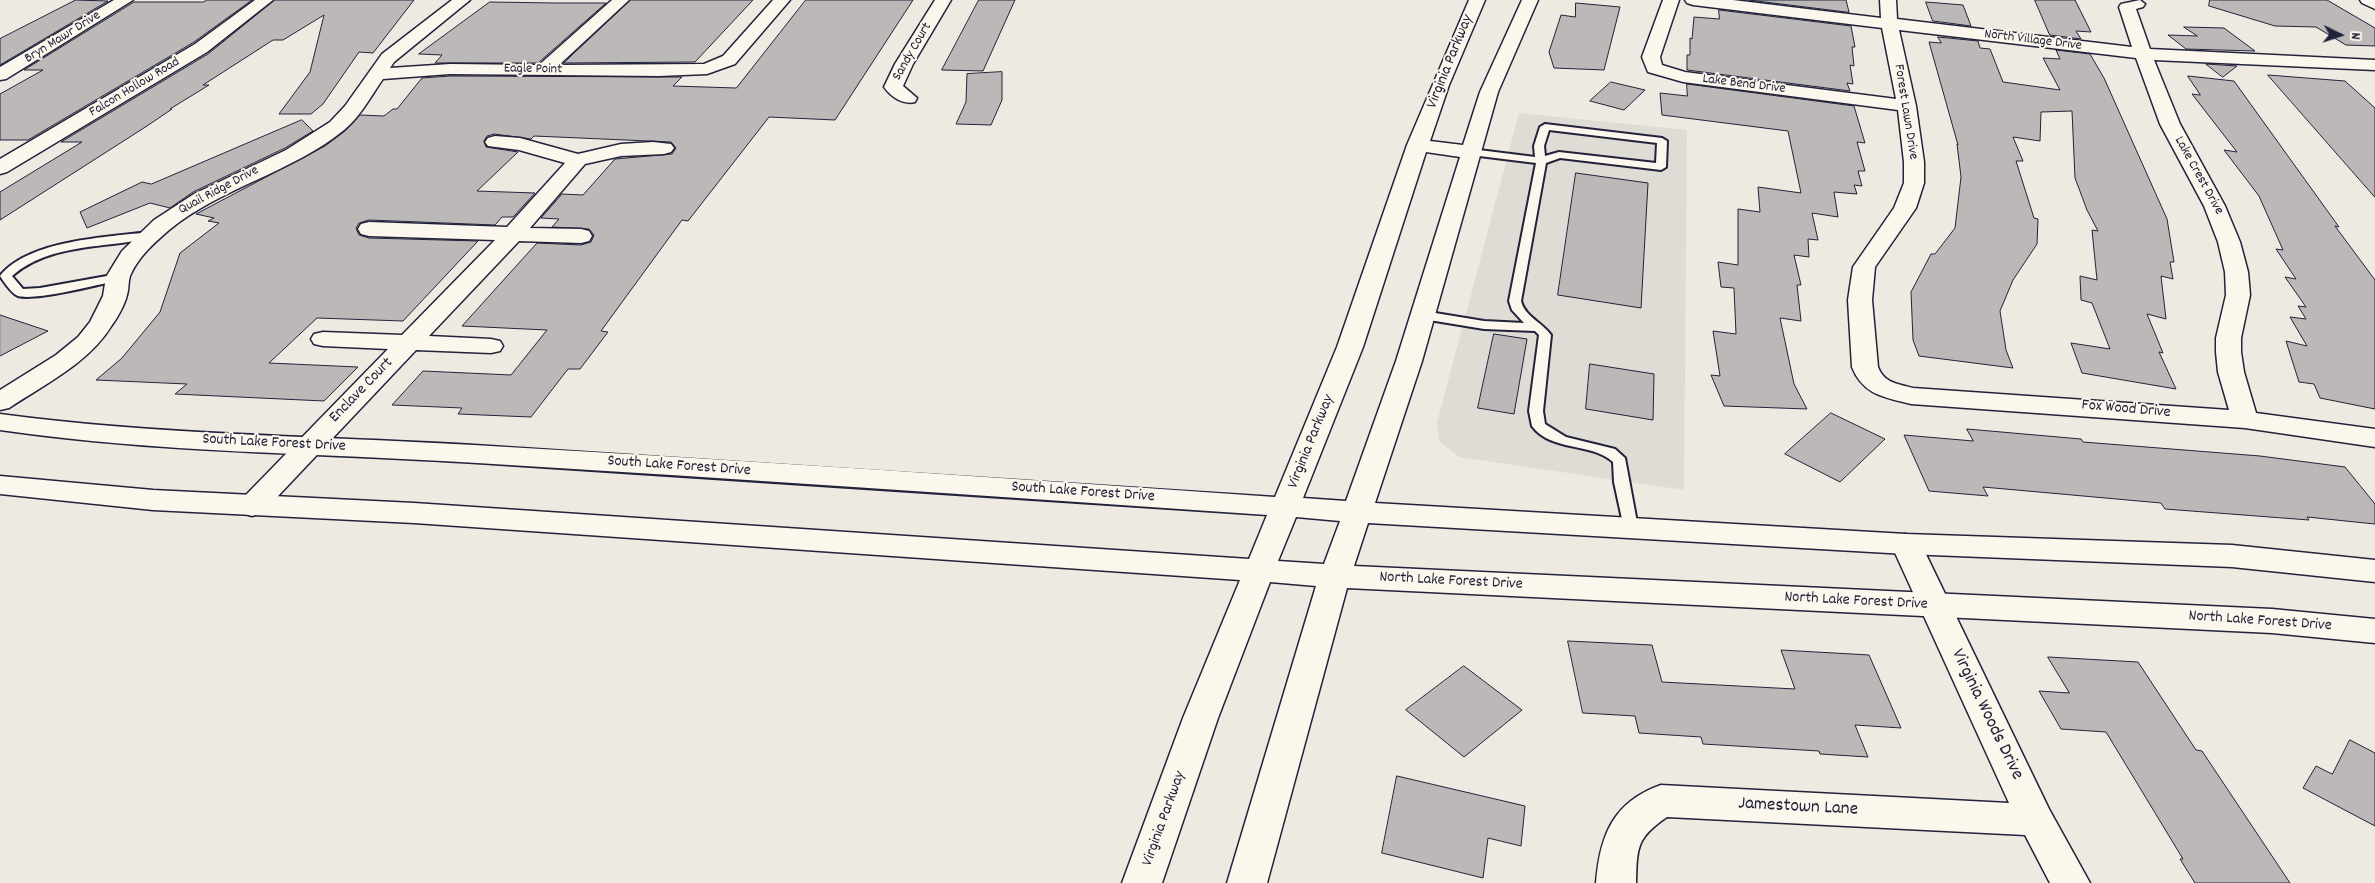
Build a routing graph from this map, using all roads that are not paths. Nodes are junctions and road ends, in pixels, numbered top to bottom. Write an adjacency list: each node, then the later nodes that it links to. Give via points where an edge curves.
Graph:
1 (125, 0): 20 (street, Bryn Mawr Drive)
2 (265, 0): 29 (street, Falcon Hollow Road, via 201,48)
3 (462, 0): 19 (street, Quail Ridge Drive, via 395,52)
4 (621, 0): 18 (street)
5 (782, 0): 18 (street, Eagle Point, via 729,60 707,69)
6 (943, 0): 21 (street, Sandy Court, via 893,87)
7 (1477, 0): 24 (street, Virginia Parkway)
8 (1530, 0): 26 (street, via 1489,92)
9 (1670, 0): 22 (street, Lake Bend Drive, via 1651,57 1654,68 1660,71 1683,77)
10 (1693, 0): 15 (street, North Village Drive)
11 (1888, 0): 15 (street, Forest Lawn Drive)
12 (2368, 0): 14 (street)
13 (2137, 4): 16 (street, Lake Crest Drive, via 2126,7)
14 (2375, 4)
15 (1889, 23): 16 (street, North Village Drive); 22 (street, Forest Lawn Drive)
16 (2144, 54): 17 (street, North Village Drive); 42 (street, Lake Crest Drive, via 2158,101 2178,142 2210,193 2234,259 2237,305 2228,342 2231,368)
17 (2372, 66)
18 (543, 70): 19 (street, Eagle Point, via 450,69)
19 (376, 74): 32 (street, Quail Ridge Drive, via 337,126 293,154 201,198)
20 (0, 75)
21 (908, 98)
22 (1907, 106): 40 (street, Forest Lawn Drive, via 1914,183 1905,208 1864,267 1860,300 1865,367)
23 (495, 142): 27 (street, via 520,144)
24 (1417, 144): 26 (street); 48 (street, Virginia Parkway, via 1350,346)
25 (664, 148): 27 (street, via 627,148)
26 (1471, 152): 28 (lane); 35 (street)
27 (578, 160): 31 (street, Enclave Court)
28 (1541, 161): 28 (lane, via 1539,146 1545,127 1662,141 1661,167 1559,155); 36 (lane, via 1515,301 1516,308 1525,319)
29 (0, 168)
30 (369, 229): 31 (street)
31 (514, 233): 33 (street); 38 (street, Enclave Court)
32 (150, 235): 34 (street, Quail Ridge Drive, via 133,251); 34 (lane, via 85,243 12,268 6,276 20,292 40,292)
33 (581, 236)
34 (118, 277): 41 (street, Quail Ridge Drive, via 115,296 101,324 87,342)
35 (1423, 315): 36 (lane, via 1484,325); 49 (street)
36 (1539, 327): 50 (lane, via 1545,335 1536,411 1539,426 1561,440 1610,452 1620,461)
37 (323, 340): 38 (street, Enclave Court)
38 (409, 342): 39 (street, Enclave Court); 45 (street, Enclave Court)
39 (491, 346)
40 (1878, 386): 42 (street, Fox Wood Drive, via 1912,396)
41 (0, 402)
42 (2245, 420): 44 (street, Fox Wood Drive)
43 (0, 422): 45 (street, South Lake Forest Drive, via 57,430)
44 (2375, 438)
45 (310, 446): 47 (street, Enclave Court); 48 (street, South Lake Forest Drive, via 1058,491)
46 (0, 485): 47 (street)
47 (252, 506): 52 (street, via 414,513)
48 (1286, 508): 49 (street, South Lake Forest Drive); 52 (street, Virginia Parkway)
49 (1358, 512): 50 (street); 54 (street)
50 (1631, 528): 51 (street)
51 (1906, 544): 53 (street, via 2232,556); 55 (street, Virginia Woods Drive)
52 (1260, 569): 54 (street); 58 (street, Virginia Parkway, via 1209,695)
53 (2375, 571)
54 (1336, 576): 55 (street, North Lake Forest Drive); 59 (street, via 1322,615)
55 (1933, 606): 56 (street, North Lake Forest Drive, via 2272,621); 57 (street, Virginia Woods Drive)
56 (2375, 631)
57 (2036, 820): 60 (street, Jamestown Lane, via 1662,801 1635,818 1622,838); 61 (street, Virginia Woods Drive)
58 (1142, 883)
59 (1247, 883)
60 (1616, 883)
61 (2070, 883)

